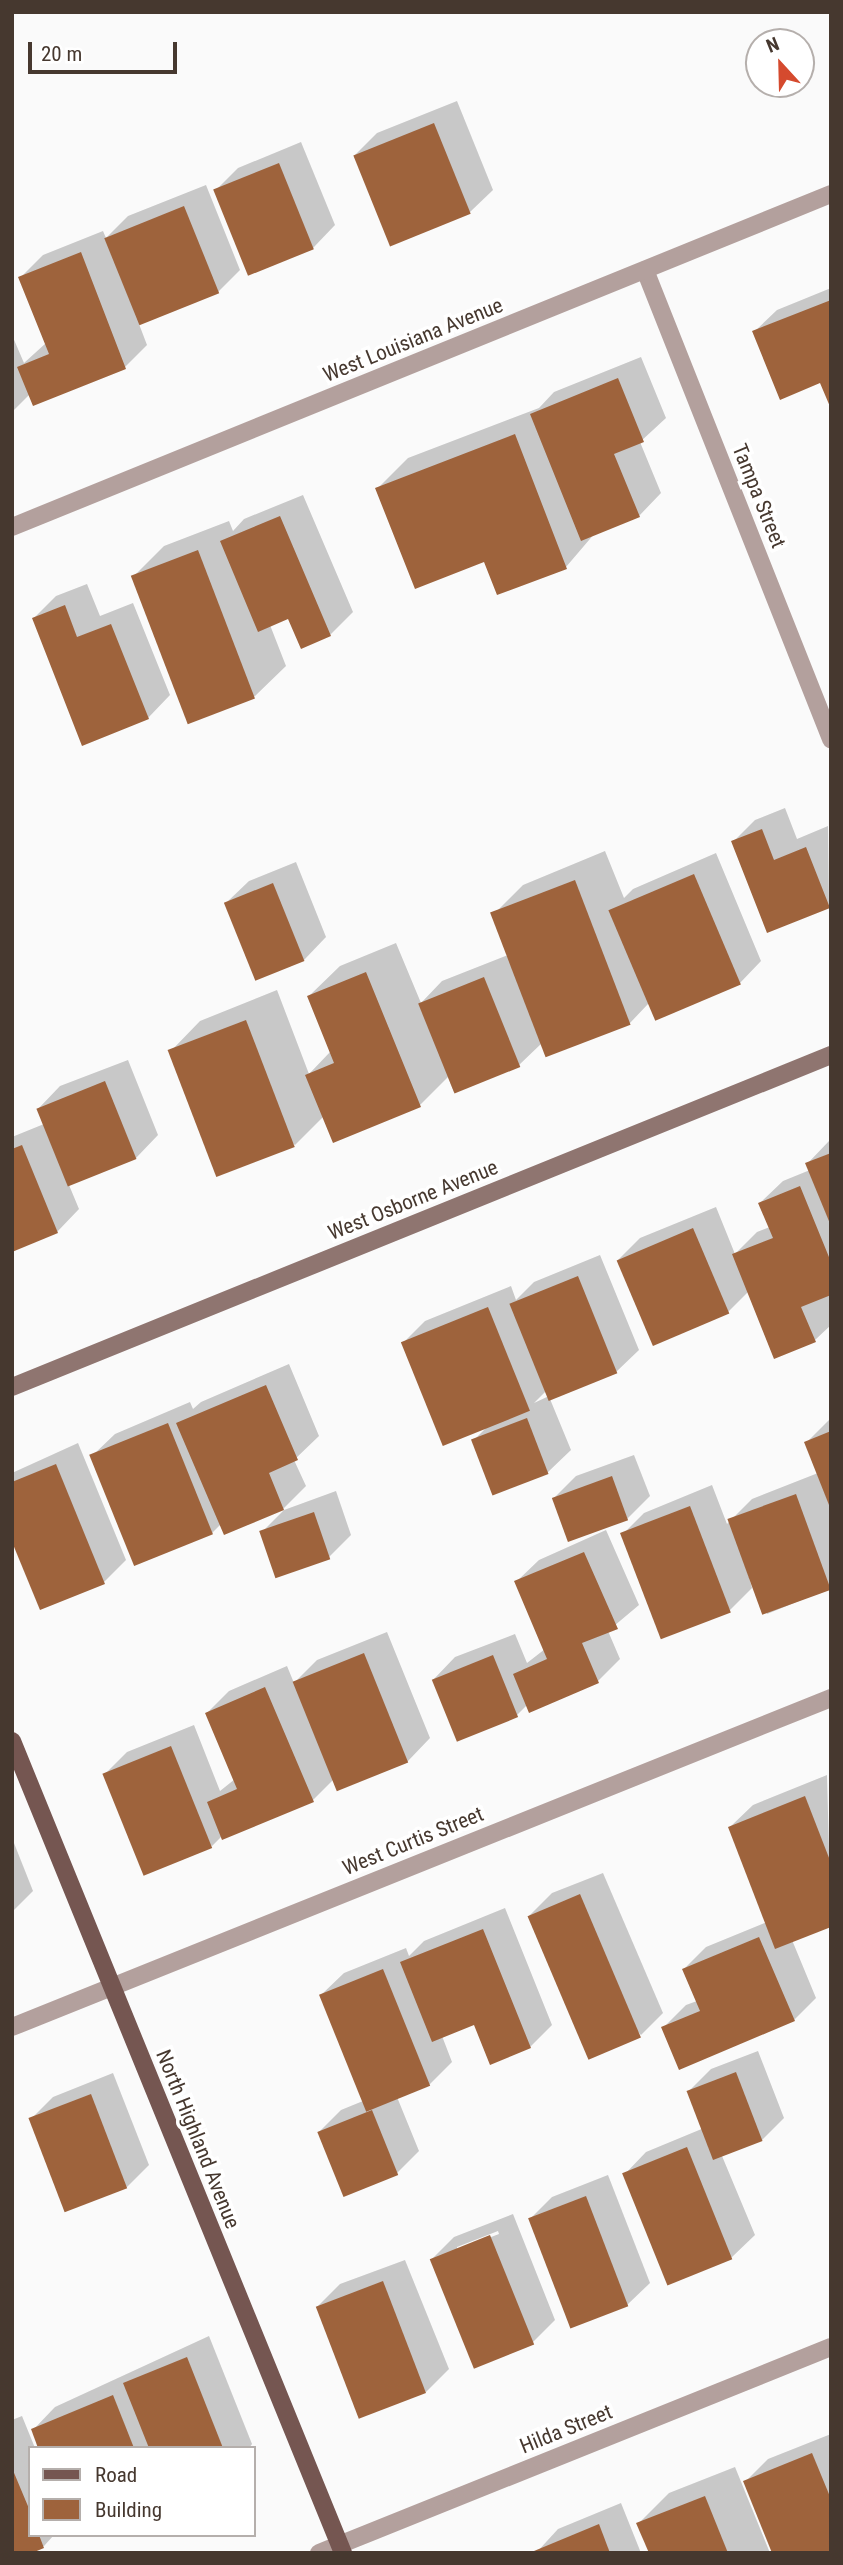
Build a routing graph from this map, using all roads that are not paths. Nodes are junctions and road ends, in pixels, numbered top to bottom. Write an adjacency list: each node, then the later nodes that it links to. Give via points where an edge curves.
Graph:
1 (831, 194): 2 (street, West Louisiana Avenue)
2 (645, 271): 3 (street, West Louisiana Avenue); 4 (street, Tampa Street)
3 (12, 527)
4 (831, 738)
5 (831, 1055): 6 (street, West Osborne Avenue)
6 (12, 1387)
7 (831, 1698): 9 (street, West Curtis Street)
8 (12, 1741): 9 (main road, North Highland Avenue)
9 (112, 1987): 10 (street, West Curtis Street); 12 (main road, North Highland Avenue)
10 (12, 2027)
11 (831, 2347): 12 (street, Hilda Street)
12 (341, 2549): 13 (street, Hilda Street)
13 (319, 2553)

